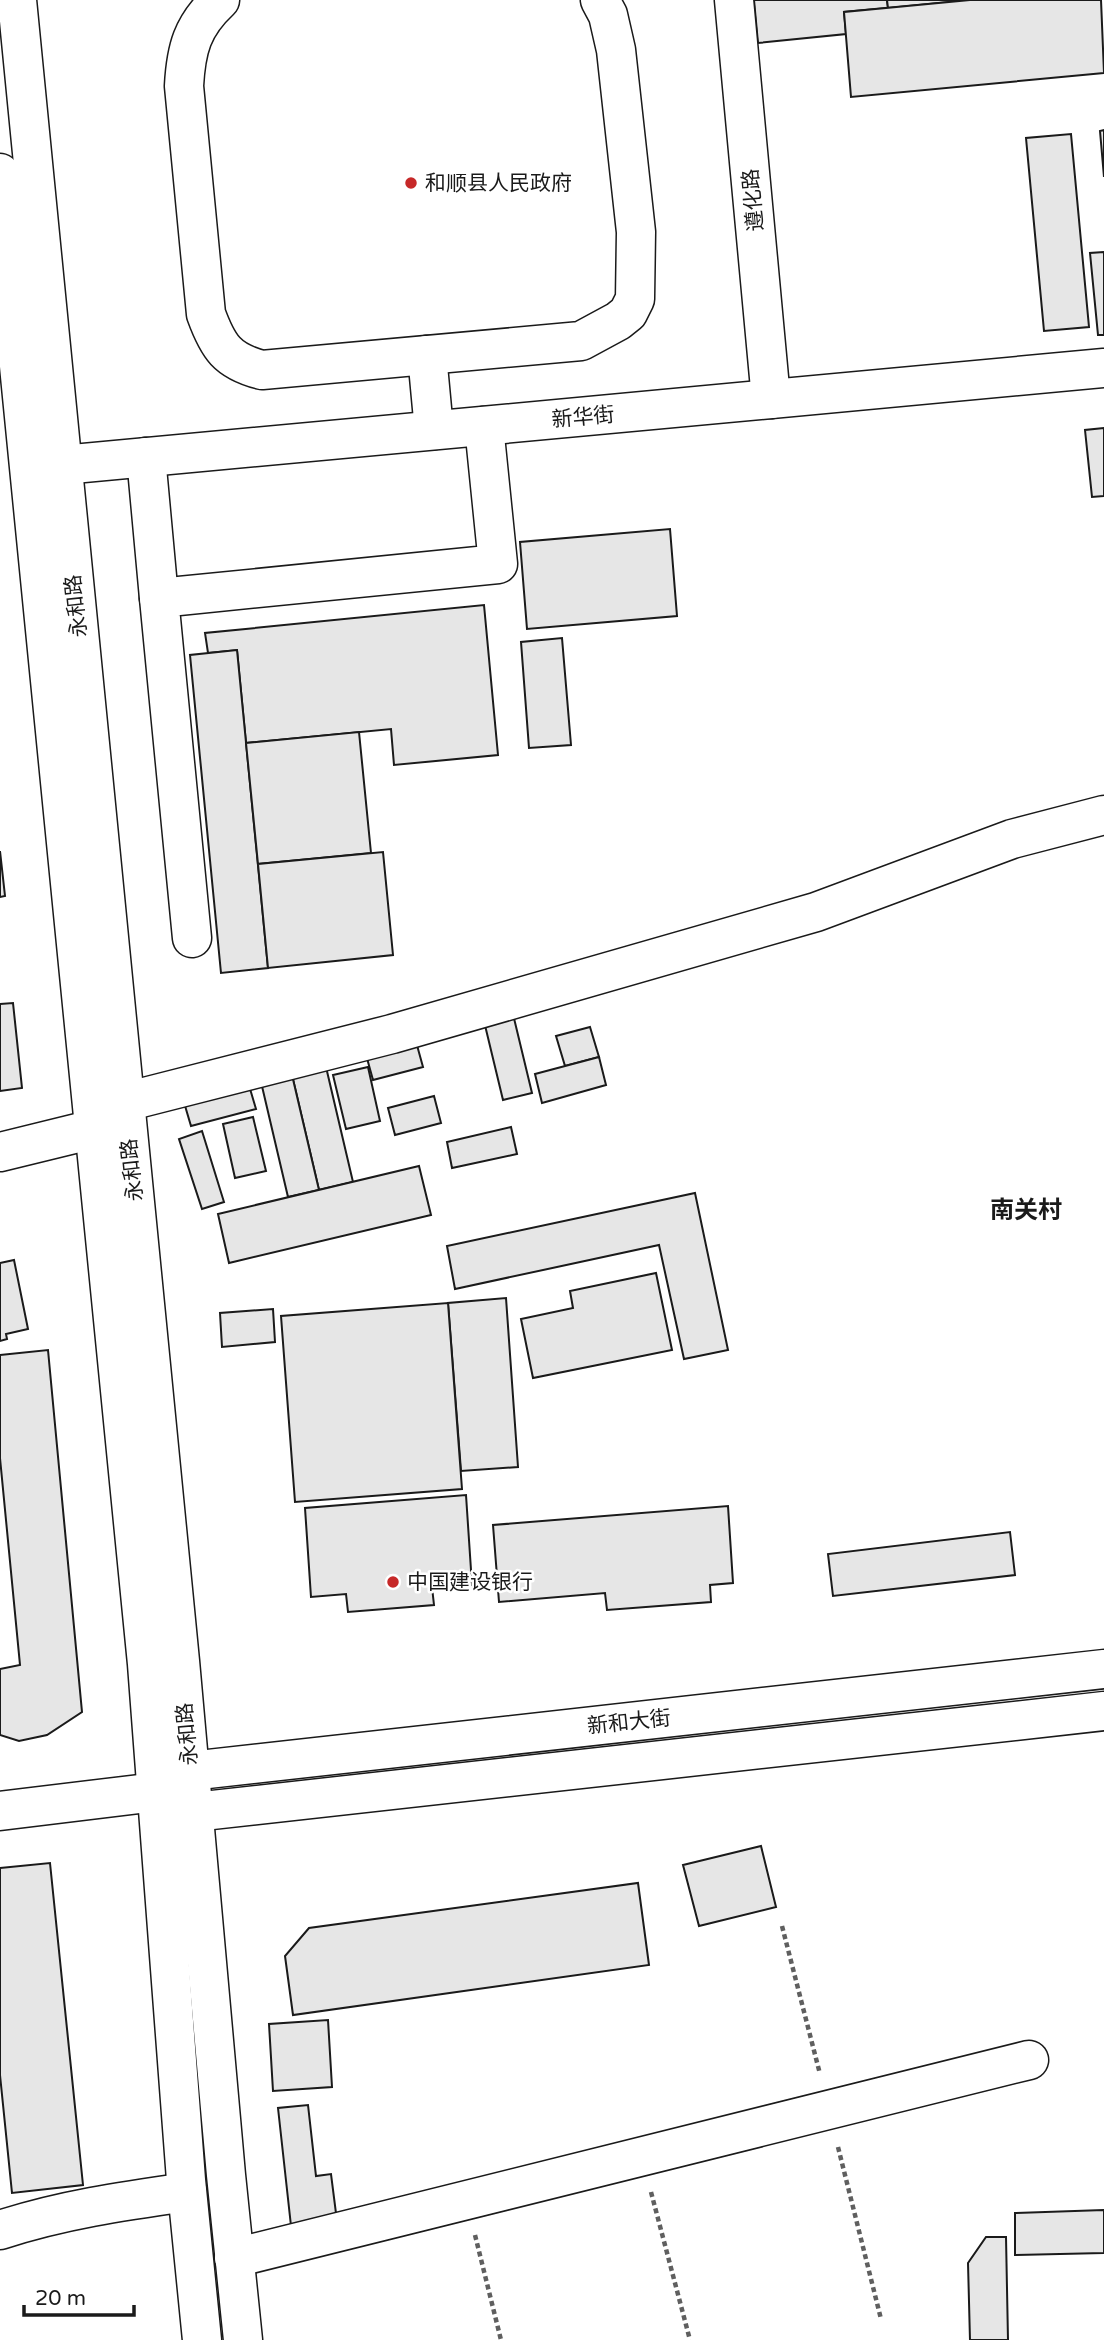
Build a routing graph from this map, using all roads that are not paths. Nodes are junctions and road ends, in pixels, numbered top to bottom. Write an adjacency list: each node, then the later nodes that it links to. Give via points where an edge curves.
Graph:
1 (17, 0): 12 (main road, 永和路)
2 (220, 0): 6 (main road, via 193,35 184,86 206,314 214,337 229,357 262,370)
3 (600, 0): 6 (main road, via 616,51 636,232 635,299 618,321 581,341)
4 (734, 0): 8 (main road, 遵化路)
5 (0, 173): 17 (main road, 永和路)
6 (427, 355): 10 (main road)
7 (1104, 368): 8 (main road, 新华街)
8 (771, 399): 9 (main road, 新华街)
9 (484, 426): 10 (main road, 新华街); 13 (main road, via 498,564)
10 (434, 430): 11 (main road, 新华街)
11 (146, 457): 12 (main road, 新华街); 13 (main road)
12 (62, 465): 16 (main road, 永和路)
13 (159, 598): 15 (main road)
14 (1104, 815): 16 (main road, via 1012,839 816,912 391,1034)
15 (192, 938)
16 (125, 1102): 21 (main road, 永和路)
17 (94, 1129): 18 (main road); 21 (main road, 永和路, via 145,1650)
18 (0, 1152)
19 (1104, 1669): 21 (main road, 新和大街)
20 (1104, 1711): 21 (main road, 新和大街)
21 (171, 1793): 22 (main road); 24 (main road, 永和路); 26 (main road, 永和路)
22 (0, 1811)
23 (1029, 2060): 26 (main road)
24 (187, 2192): 25 (main road, via 39,2217); 27 (main road, 永和路)
25 (0, 2230)
26 (234, 2258): 28 (main road, 永和路)
27 (202, 2340)
28 (243, 2340)

